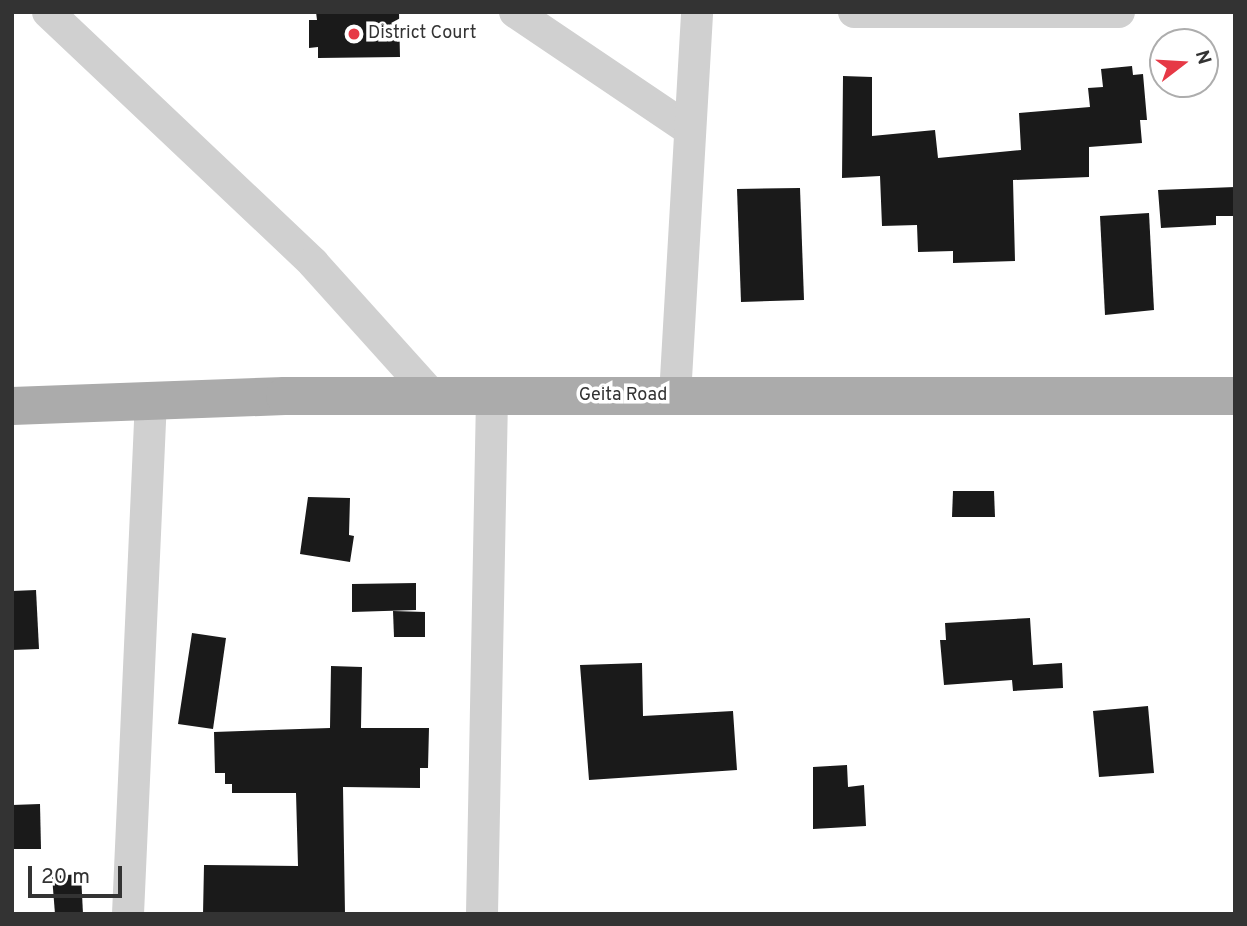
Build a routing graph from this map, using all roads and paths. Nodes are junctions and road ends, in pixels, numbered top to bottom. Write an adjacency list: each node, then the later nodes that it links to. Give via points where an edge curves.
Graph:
1 (48, 12): 7 (street, via 313,263)
2 (515, 12): 6 (street)
3 (697, 12): 6 (street)
4 (854, 12): 5 (street)
5 (1119, 12)
6 (690, 130): 9 (street)
7 (432, 396): 8 (main road, Geita Road); 11 (main road, Geita Road)
8 (492, 396): 9 (main road, Geita Road); 14 (street)
9 (675, 396): 10 (main road, Geita Road)
10 (1235, 396)
11 (151, 400): 12 (main road, Geita Road); 13 (street)
12 (12, 407)
13 (128, 914)
14 (482, 914)

